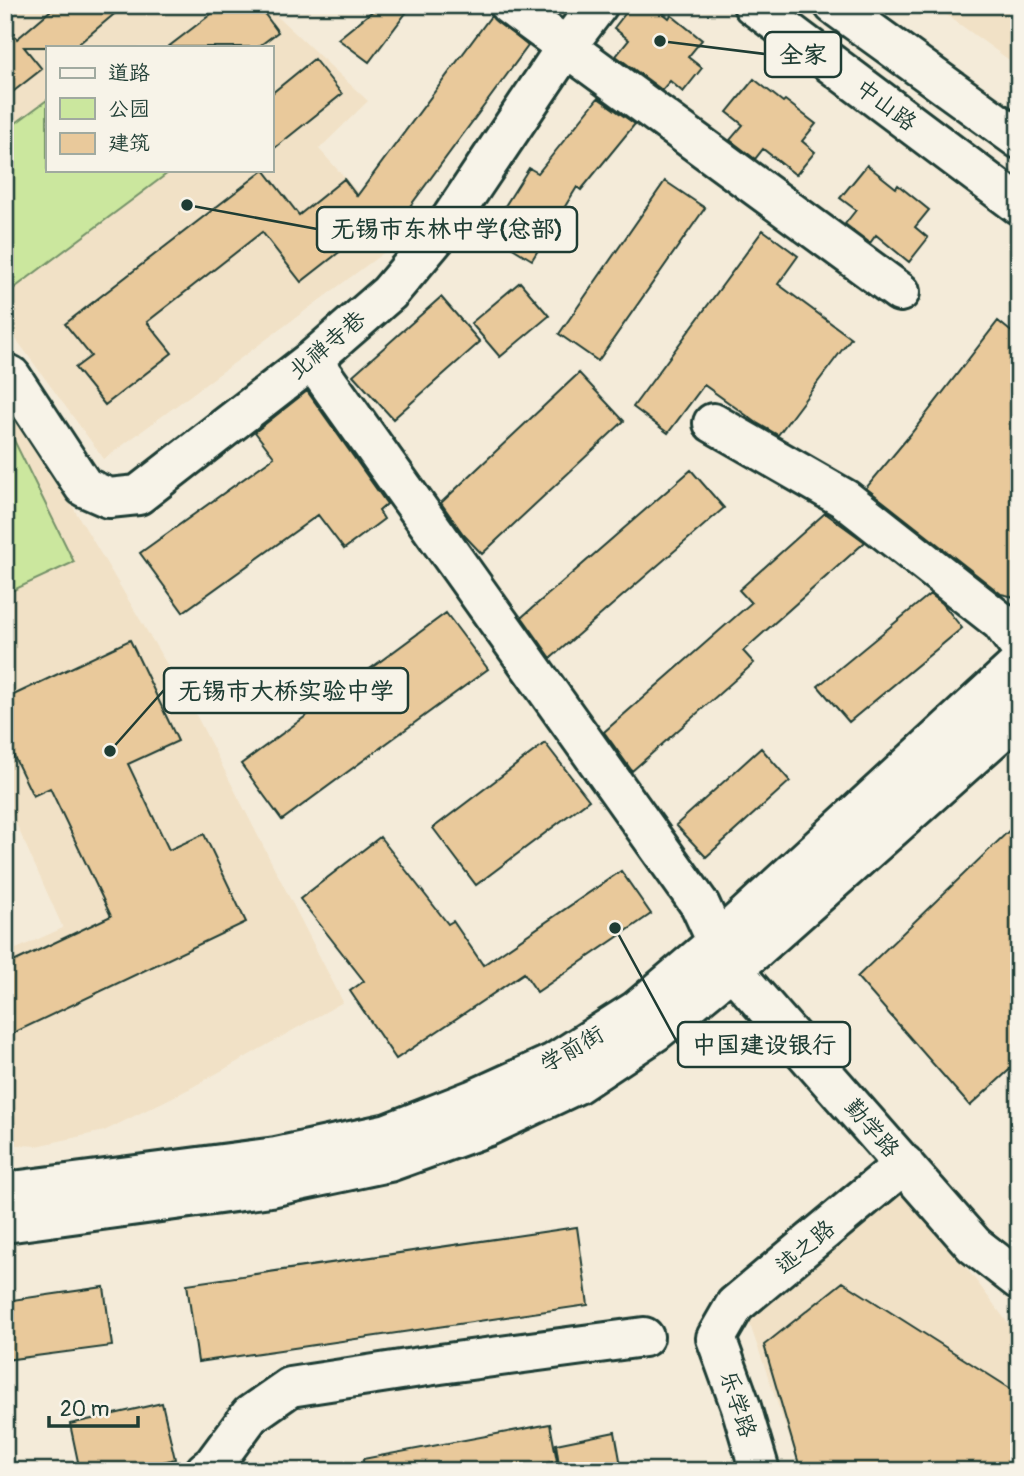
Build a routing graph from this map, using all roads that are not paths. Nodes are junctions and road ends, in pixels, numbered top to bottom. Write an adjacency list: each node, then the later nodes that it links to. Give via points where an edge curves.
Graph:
1 (509, 5): 5 (main road)
2 (598, 5): 5 (main road, 北禅寺巷)
3 (753, 5): 7 (main road, 中山路)
4 (834, 5): 6 (main road)
5 (566, 47): 8 (main road); 9 (main road, 北禅寺巷, via 448,223 389,293)
6 (1019, 139)
7 (1019, 205)
8 (900, 292)
9 (312, 360): 10 (main road, 北禅寺巷, via 138,495 109,498 84,487); 15 (main road, 勤学路, via 700,905)
10 (5, 373)
11 (713, 423): 12 (main road, via 845,499 1001,622)
12 (1019, 646)
13 (1019, 664): 15 (main road, 学前街)
14 (1019, 715): 15 (main road, 学前街)
15 (724, 956): 16 (main road, 勤学路); 17 (main road, 学前街, via 554,1063 388,1133 276,1157); 18 (main road, 学前街, via 655,1032 576,1084 486,1127 389,1162 271,1187)
16 (904, 1164): 19 (main road, 勤学路, via 974,1245); 21 (main road, 述之路, via 735,1305)
17 (5, 1192)
18 (5, 1223)
19 (1019, 1280)
20 (644, 1337): 22 (main road, via 290,1387 250,1415)
21 (716, 1338): 23 (main road, 乐学路)
22 (205, 1471)
23 (760, 1471)

